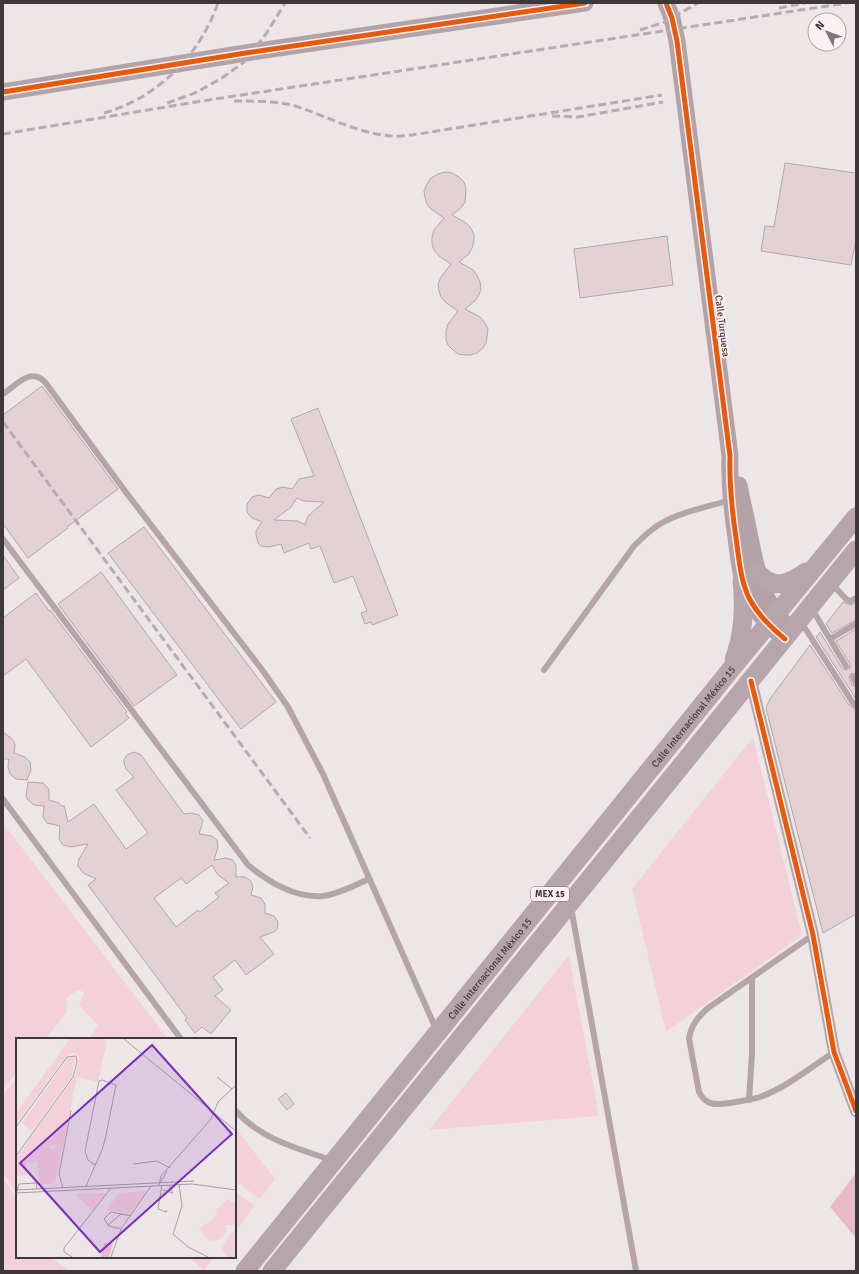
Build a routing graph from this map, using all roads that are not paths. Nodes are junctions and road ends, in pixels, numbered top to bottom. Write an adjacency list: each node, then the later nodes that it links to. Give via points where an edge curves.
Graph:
1 (585, 3): 3 (street)
2 (666, 3): 5 (street, Calle Turquesa, via 677,42 730,456 729,472)
3 (3, 92)
4 (3, 394): 23 (lane, via 32,375 45,382 288,707 323,774)
5 (736, 498): 10 (street, Calle Turquesa); 19 (lane, via 678,516 660,523 646,533)
6 (856, 517): 9 (main road, Calle Internacional México 15 / MEX 15)
7 (3, 539): 23 (lane, via 248,865 275,884 293,892 310,895 323,896 338,892)
8 (856, 550): 11 (main road, MEX 15)
9 (821, 560): 10 (main road, via 791,582 781,584 762,577); 13 (main road, Calle Internacional México 15 / MEX 15)
10 (750, 576): 13 (street, Calle Turquesa, via 766,597); 18 (main road, via 739,647)
11 (830, 582): 12 (lane, via 847,600); 14 (main road, MEX 15)
12 (856, 598)
13 (771, 619): 14 (street, Calle Turquesa); 18 (main road, Calle Internacional México 15 / MEX 15)
14 (797, 624): 16 (lane); 20 (main road, MEX 15); 21 (lane)
15 (856, 624): 16 (lane)
16 (830, 639): 17 (lane)
17 (846, 666)
18 (732, 668): 27 (main road, Calle Internacional México 15 / MEX 15)
19 (544, 670)
20 (751, 681): 24 (main road, MEX 15); 25 (street)
21 (856, 706)
22 (3, 799): 28 (lane)
23 (369, 879): 27 (lane)
24 (570, 904): 35 (main road, MEX 15); 36 (lane)
25 (813, 935): 26 (lane); 29 (street)
26 (752, 978): 30 (lane); 30 (lane, via 700,1015 690,1030 689,1039 702,1099 715,1104)
27 (438, 1032): 33 (main road, Calle Internacional México 15 / MEX 15)
28 (180, 1038)
29 (834, 1052): 30 (lane, via 776,1089); 32 (street)
30 (749, 1100)
31 (236, 1111): 33 (lane, via 253,1128 266,1135)
32 (856, 1111)
33 (334, 1161): 34 (main road, Calle Internacional México 15 / MEX 15)
34 (245, 1271)
35 (272, 1271)
36 (636, 1271)

